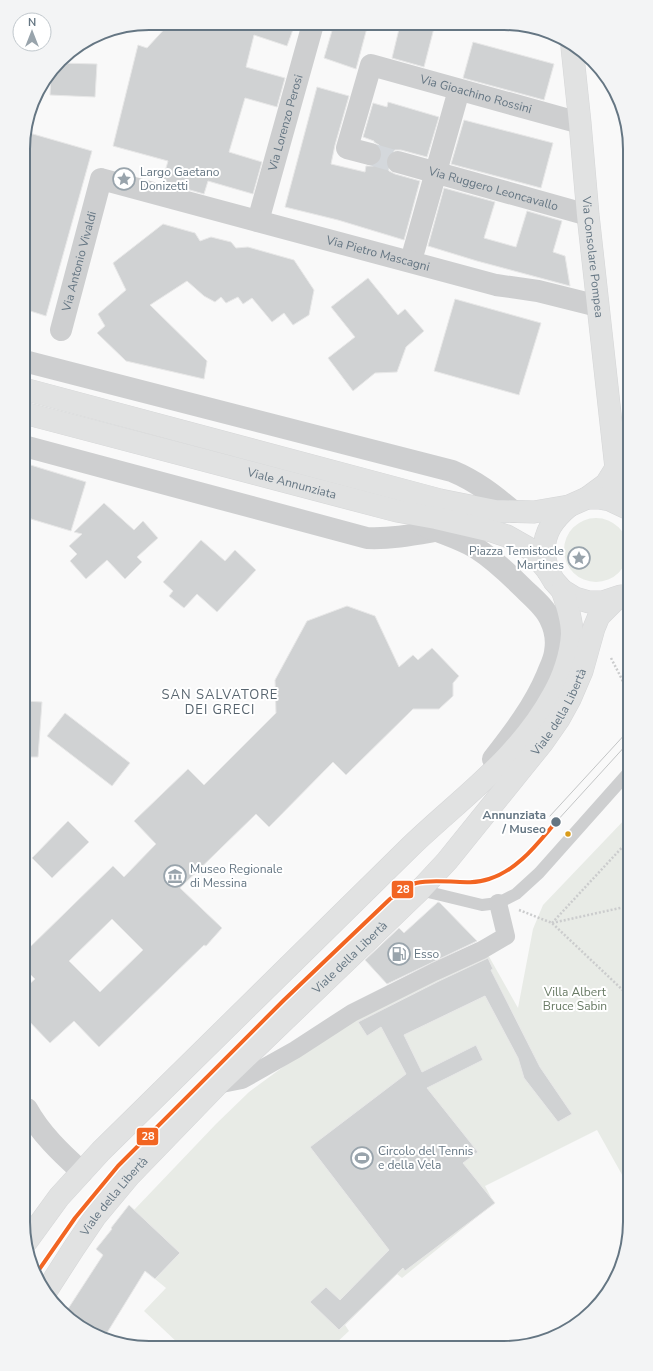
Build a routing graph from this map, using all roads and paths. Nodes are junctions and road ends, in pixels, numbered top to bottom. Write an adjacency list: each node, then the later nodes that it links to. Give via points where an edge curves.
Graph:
1 (311, 30): 11 (street, Via Lorenzo Perosi)
2 (573, 52): 4 (main road, Via Consolare Pompea)
3 (459, 90): 4 (street, Via Gioachino Rossini); 5 (street, Via Gioachino Rossini, via 370,65 347,148); 7 (street)
4 (580, 123): 10 (main road, Via Consolare Pompea)
5 (370, 154)
6 (398, 162): 7 (street, Via Ruggero Leoncavallo)
7 (435, 172): 10 (street, Via Ruggero Leoncavallo); 12 (street)
8 (98, 192): 11 (street, Via Pietro Mascagni, via 101,179); 15 (street, Via Antonio Vivaldi)
9 (283, 213): 12 (street)
10 (588, 215): 14 (main road, Via Consolare Pompea)
11 (258, 221): 13 (street, Via Pietro Mascagni, via 496,285)
12 (414, 250): 13 (street, via 497,273)
13 (538, 291): 14 (street, Via Pietro Mascagni)
14 (598, 306): 22 (main road, Via Consolare Pompea)
15 (61, 330)
16 (30, 363): 17 (street)
17 (66, 372): 19 (street); 27 (street, via 452,471 478,484)
18 (30, 391): 19 (main road, Viale Annunziata)
19 (59, 398): 27 (main road, Viale Annunziata, via 440,500 495,511)
20 (30, 415): 26 (main road, Viale Annunziata)
21 (30, 448): 28 (street, via 367,538 386,539)
22 (616, 468): 23 (main road, Via Consolare Pompea); 24 (main road, via 606,484)
23 (623, 486)
24 (578, 502): 25 (main road, Viale Annunziata, via 599,498); 27 (main road, Viale Annunziata, via 542,511); 29 (main road, Viale Annunziata, via 555,518 547,534 544,553)
25 (623, 506)
26 (397, 511): 28 (street); 29 (main road, Viale Annunziata, via 507,536 530,549)
27 (514, 512)
28 (435, 531): 36 (street, via 475,548 508,573 550,617 556,642 555,652 541,689 529,710)
29 (548, 571): 30 (main road, Viale Annunziata)
30 (562, 590): 31 (main road, Viale Annunziata, via 575,598 589,602 603,602); 36 (main road, Viale della Libertà, via 569,610 572,634 564,669 554,694 527,734 488,777)
31 (623, 596)
32 (623, 597): 38 (main road, Viale della Libertà, via 599,616 582,671 559,719 452,856)
33 (611, 658): 34 (path)
34 (623, 681)
35 (623, 779): 39 (lane, via 539,873 516,894)
36 (456, 806): 45 (main road, Viale della Libertà, via 418,839)
37 (623, 846): 41 (path)
38 (420, 890): 39 (lane, via 482,905); 43 (main road, Viale della Libertà)
39 (498, 903): 41 (path); 43 (street, via 506,936 352,1013 242,1080)
40 (623, 907): 41 (path)
41 (552, 923): 42 (path)
42 (623, 990)
43 (216, 1085): 47 (main road, Viale della Libertà, via 110,1198)
44 (30, 1114): 45 (street, via 42,1132)
45 (82, 1172): 46 (main road, Viale della Libertà, via 59,1197)
46 (31, 1236)
47 (49, 1287)

